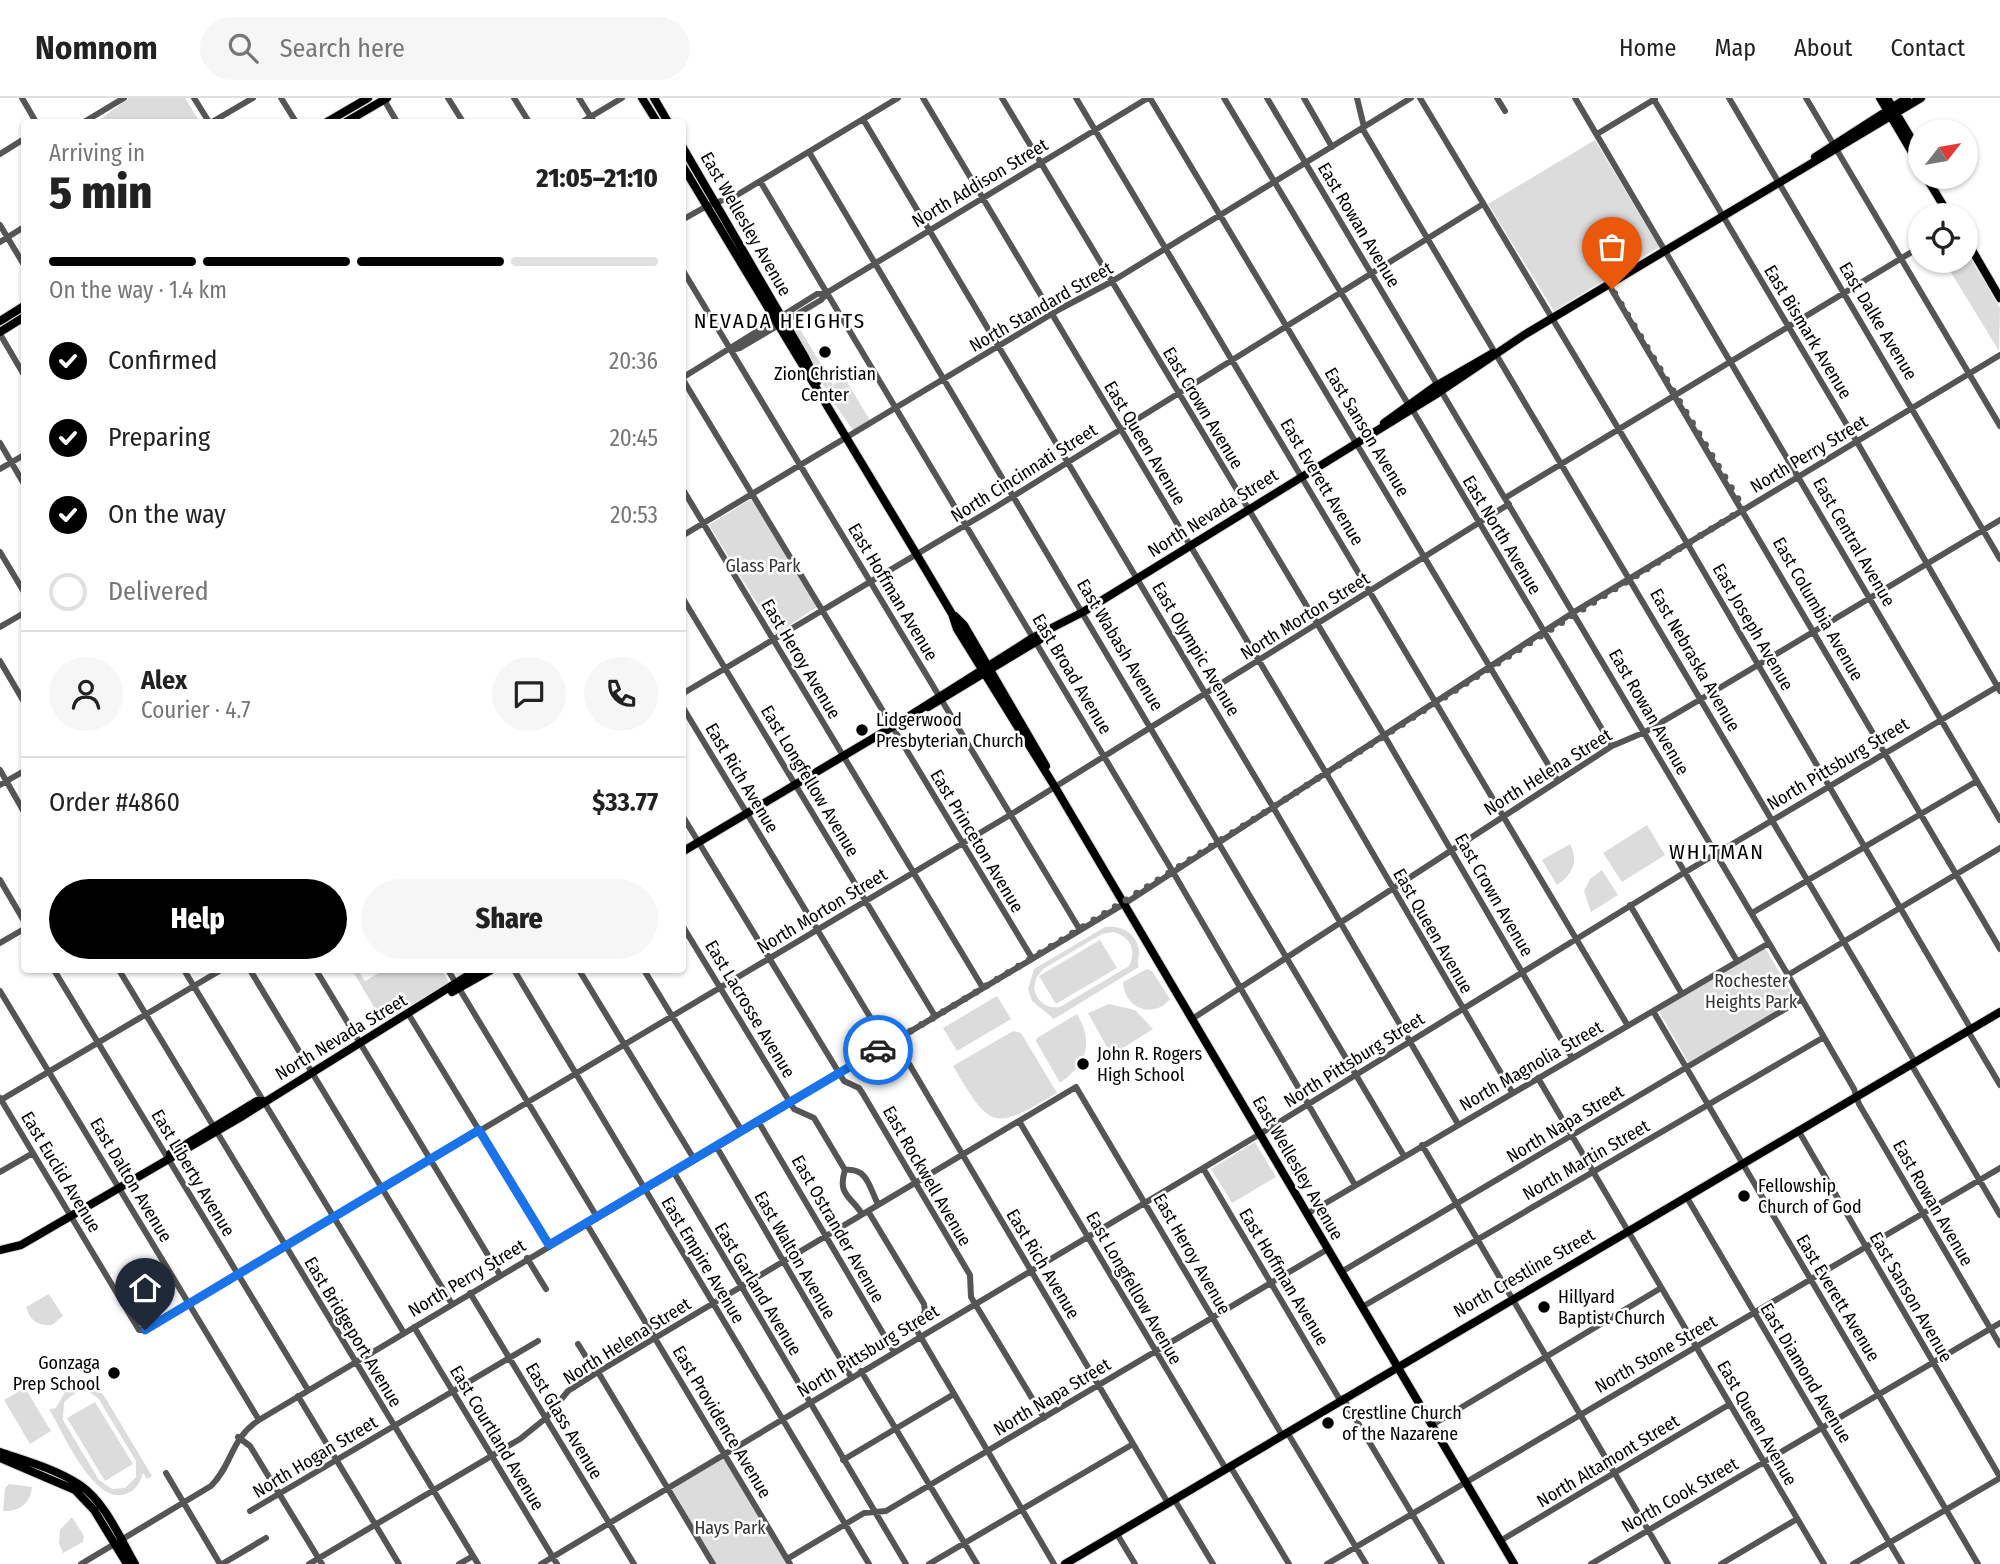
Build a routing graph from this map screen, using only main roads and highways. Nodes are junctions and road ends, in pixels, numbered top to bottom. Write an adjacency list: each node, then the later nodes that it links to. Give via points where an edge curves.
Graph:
1 (367, 98): 10 (main road)
2 (642, 98): 12 (main road)
3 (653, 98): 13 (main road)
4 (1880, 98): 9 (main road)
5 (1887, 98): 9 (main road)
6 (1907, 98): 9 (main road, North Nevada Street)
7 (1921, 98): 9 (main road, North Nevada Street)
8 (384, 99): 11 (main road)
9 (1892, 111): 14 (main road); 15 (main road); 25 (main road, North Nevada Street)
10 (332, 119)
11 (351, 119)
12 (655, 119)
13 (666, 119)
14 (1908, 135)
15 (1908, 142)
16 (686, 154): 18 (main road, East Wellesley Avenue)
17 (686, 171): 18 (main road, East Wellesley Avenue)
18 (710, 204): 25 (main road, East Wellesley Avenue, via 952,614 964,625)
19 (1978, 260): 20 (main road)
20 (2000, 298)
21 (21, 308): 23 (main road)
22 (21, 319): 24 (main road)
23 (0, 321)
24 (0, 333)
25 (986, 670): 26 (main road, North Nevada Street); 32 (main road, East Wellesley Avenue)
26 (686, 850)
27 (473, 973): 29 (main road, North Nevada Street)
28 (484, 973): 29 (main road, North Nevada Street)
29 (458, 985): 31 (main road, North Nevada Street, via 21,1245)
30 (2000, 1012): 32 (main road, North Crestline Street)
31 (0, 1250)
32 (1397, 1366): 38 (main road, North Crestline Street); 39 (main road, East Wellesley Avenue)
33 (0, 1452): 35 (main road, via 82,1486 103,1510)
34 (0, 1458): 35 (main road, via 75,1490)
35 (118, 1542): 36 (main road); 37 (main road)
36 (127, 1564)
37 (135, 1564)
38 (1065, 1564)
39 (1514, 1564)

